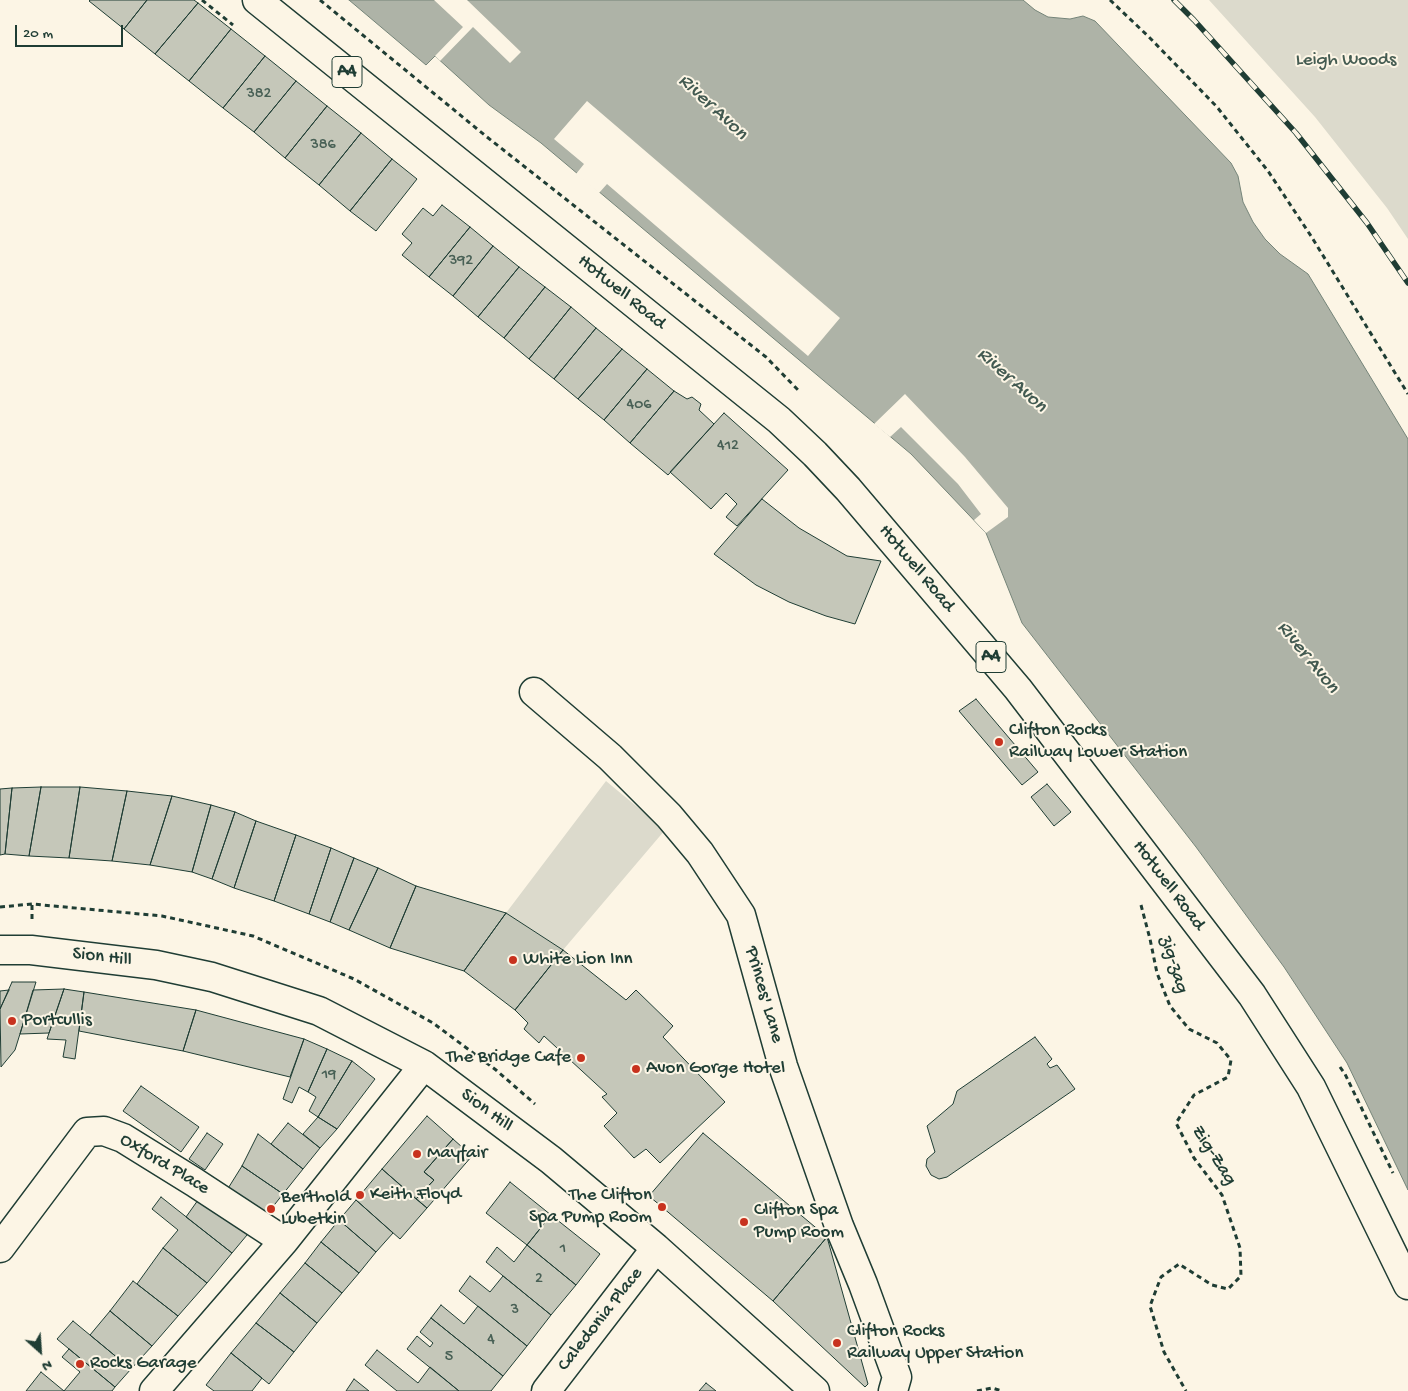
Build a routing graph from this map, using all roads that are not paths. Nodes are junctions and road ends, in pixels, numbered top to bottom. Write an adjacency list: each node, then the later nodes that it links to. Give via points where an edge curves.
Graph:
1 (257, 0): 8 (main road, Hotwell Road / A4, via 780,420 848,489 1018,689 1252,995 1311,1087)
2 (534, 692): 12 (main road, Princes' Lane, via 610,757 669,816 700,853 741,915 783,1066 897,1377)
3 (0, 950): 4 (main road, Sion Hill, via 31,950 156,964 212,977 319,1011)
4 (424, 1065): 5 (main road); 7 (main road, Sion Hill, via 551,1160)
5 (284, 1241): 6 (main road, Oxford Place, via 123,1138 104,1131 87,1132); 9 (main road)
6 (0, 1248)
7 (656, 1248): 10 (main road, Caledonia Place); 11 (main road, Sion Hill)
8 (1408, 1285)
9 (154, 1391)
10 (546, 1391)
11 (815, 1391)
12 (893, 1391)

